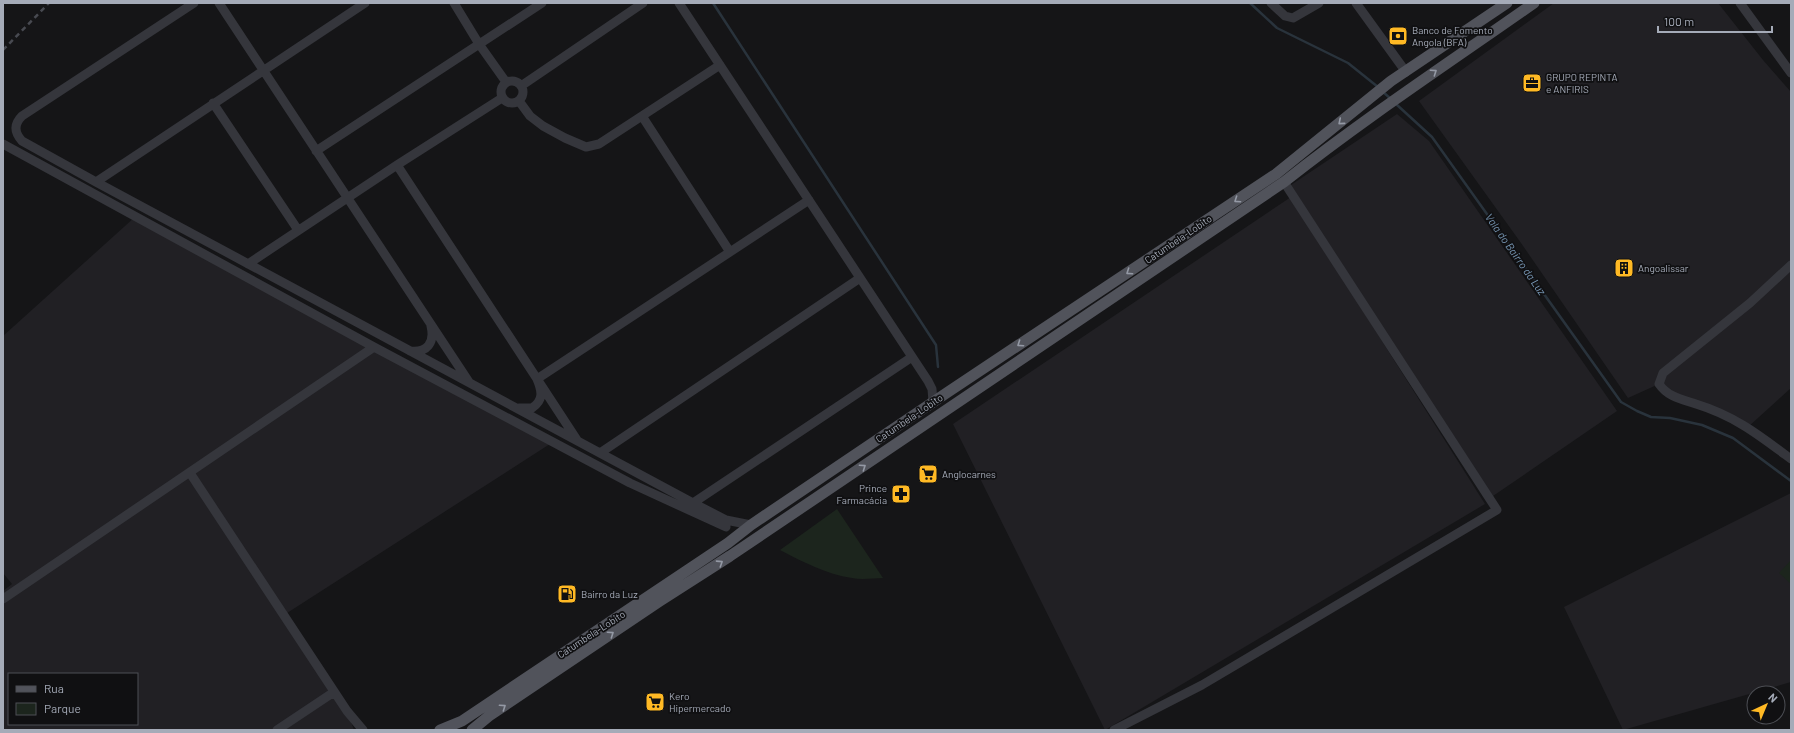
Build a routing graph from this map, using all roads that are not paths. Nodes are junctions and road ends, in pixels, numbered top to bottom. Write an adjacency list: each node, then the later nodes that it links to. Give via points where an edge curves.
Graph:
1 (194, 3): 28 (street, via 22,116 16,124 16,132 22,141)
2 (219, 3): 16 (street)
3 (365, 3): 16 (street)
4 (454, 3): 14 (street)
5 (542, 3): 14 (street)
6 (643, 3): 20 (street)
7 (679, 3): 15 (street)
8 (1271, 3): 9 (street, via 1282,14 1294,18)
9 (1319, 3)
10 (1356, 3): 17 (street)
11 (1507, 3): 17 (main road, Catumbela-Lobito)
12 (1534, 3): 29 (main road, Catumbela-Lobito, one-way to 12, via 1381,108)
13 (1740, 3): 18 (street)
14 (479, 44): 19 (street); 26 (street)
15 (720, 65): 24 (street); 31 (street)
16 (263, 70): 23 (street); 26 (street)
17 (1406, 72): 44 (main road, Catumbela-Lobito, one-way to 44, via 1370,96 1276,174)
18 (1791, 73)
19 (506, 82): 20 (street, via 516,82); 21 (street, via 501,87)
20 (521, 86): 22 (street, via 523,96)
21 (502, 98): 22 (street, via 512,104); 27 (street)
22 (519, 101): 24 (street, via 530,116 543,126 586,146 599,144)
23 (213, 103): 28 (street); 32 (street)
24 (642, 116): 33 (street)
25 (3, 144): 38 (street)
26 (316, 151): 30 (street)
27 (397, 165): 30 (street); 41 (street)
28 (96, 182): 34 (street)
29 (1284, 182): 63 (main road, Catumbela-Lobito, one-way to 29, via 495,712); 64 (street, via 1497,510 1202,685)
30 (347, 198): 32 (street); 37 (street)
31 (809, 200): 33 (street); 36 (street)
32 (298, 230): 34 (street)
33 (730, 252): 41 (street)
34 (248, 264): 39 (street)
35 (1791, 265): 49 (street, via 1750,303 1664,373 1659,384 1665,392 1713,409 1748,427)
36 (860, 278): 40 (street); 48 (street)
37 (430, 323): 39 (street, via 432,340 428,346 422,351); 43 (street)
38 (374, 347): 50 (street); 54 (street, via 630,483)
39 (409, 351): 43 (street)
40 (912, 357): 42 (street); 51 (street)
41 (537, 379): 46 (street, via 542,392 541,399 532,408); 47 (street)
42 (928, 381): 44 (street); 45 (street, via 932,389)
43 (470, 384): 46 (street)
44 (948, 392): 45 (main road, Catumbela-Lobito)
45 (933, 402): 53 (main road, Catumbela-Lobito)
46 (514, 407): 47 (street)
47 (577, 441): 48 (street)
48 (600, 453): 51 (street)
49 (1791, 459)
50 (190, 473): 56 (street); 57 (street)
51 (693, 503): 52 (street)
52 (720, 517): 53 (street, via 731,522); 54 (street)
53 (751, 525): 55 (main road, Catumbela-Lobito)
54 (726, 527): 55 (street)
55 (731, 541): 62 (main road, Catumbela-Lobito, via 462,721)
56 (3, 599)
57 (334, 692): 58 (street); 59 (street)
58 (347, 711): 60 (street); 61 (street)
59 (277, 730)
60 (354, 730)
61 (363, 730)
62 (440, 730)
63 (472, 730)
64 (1114, 730)

